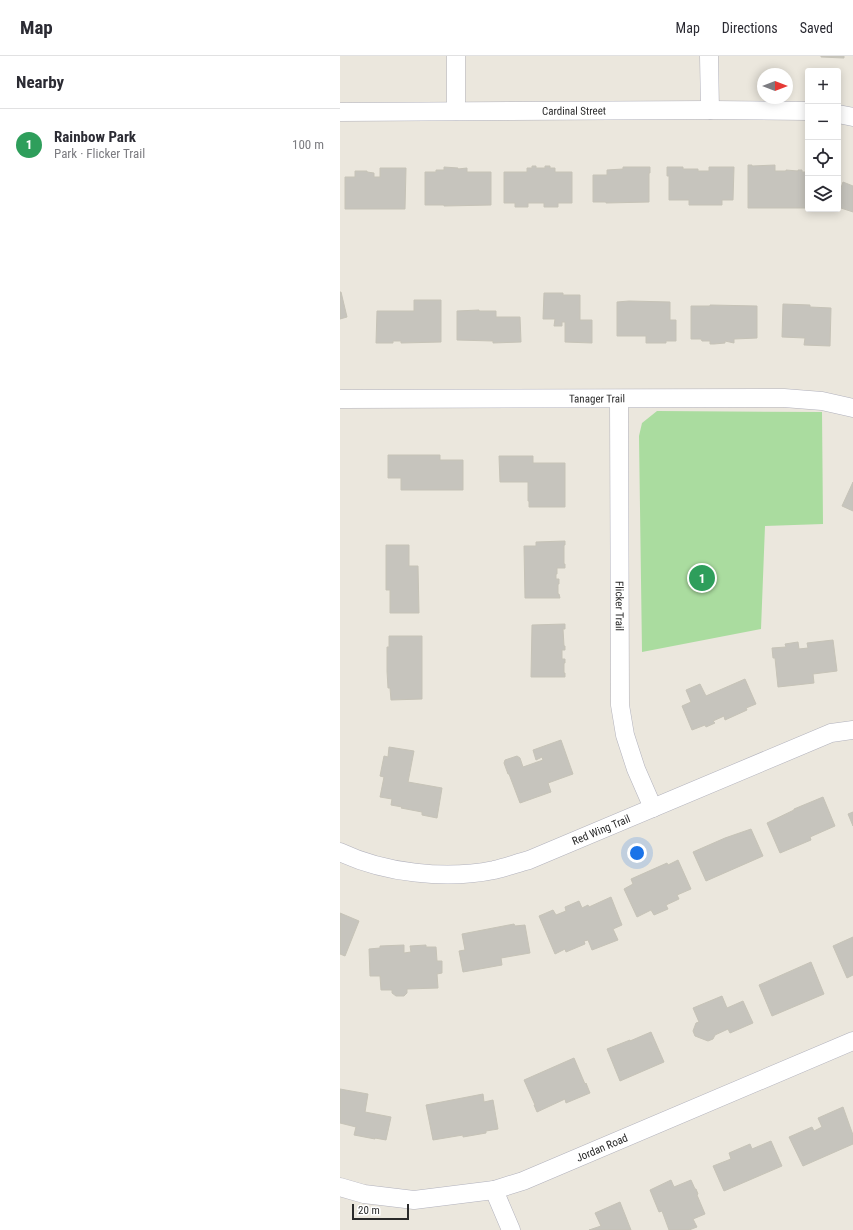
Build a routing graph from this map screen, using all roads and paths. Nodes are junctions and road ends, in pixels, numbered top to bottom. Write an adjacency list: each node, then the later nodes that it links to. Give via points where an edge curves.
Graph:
1 (456, 56): 4 (street)
2 (709, 56): 3 (street)
3 (710, 110): 4 (street, Cardinal Street); 5 (street, Cardinal Street)
4 (456, 111): 6 (street, Cardinal Street)
5 (805, 111)
6 (340, 112)
7 (841, 115): 8 (street)
8 (853, 117)
9 (340, 399): 10 (street, Tanager Trail)
10 (619, 399): 11 (street, Tanager Trail, via 784,398 822,401); 13 (street, Flicker Trail, via 620,705 625,735)
11 (853, 408)
12 (853, 730): 13 (street, Red Wing Trail, via 831,733)
13 (653, 808): 14 (street, Red Wing Trail, via 530,860 493,870 458,874 418,873 379,866)
14 (340, 852)
15 (853, 1041): 17 (street, Jordan Road, via 523,1181)
16 (340, 1187): 17 (street, Jordan Road, via 364,1194 414,1200)
17 (494, 1190): 18 (street)
18 (511, 1230)

